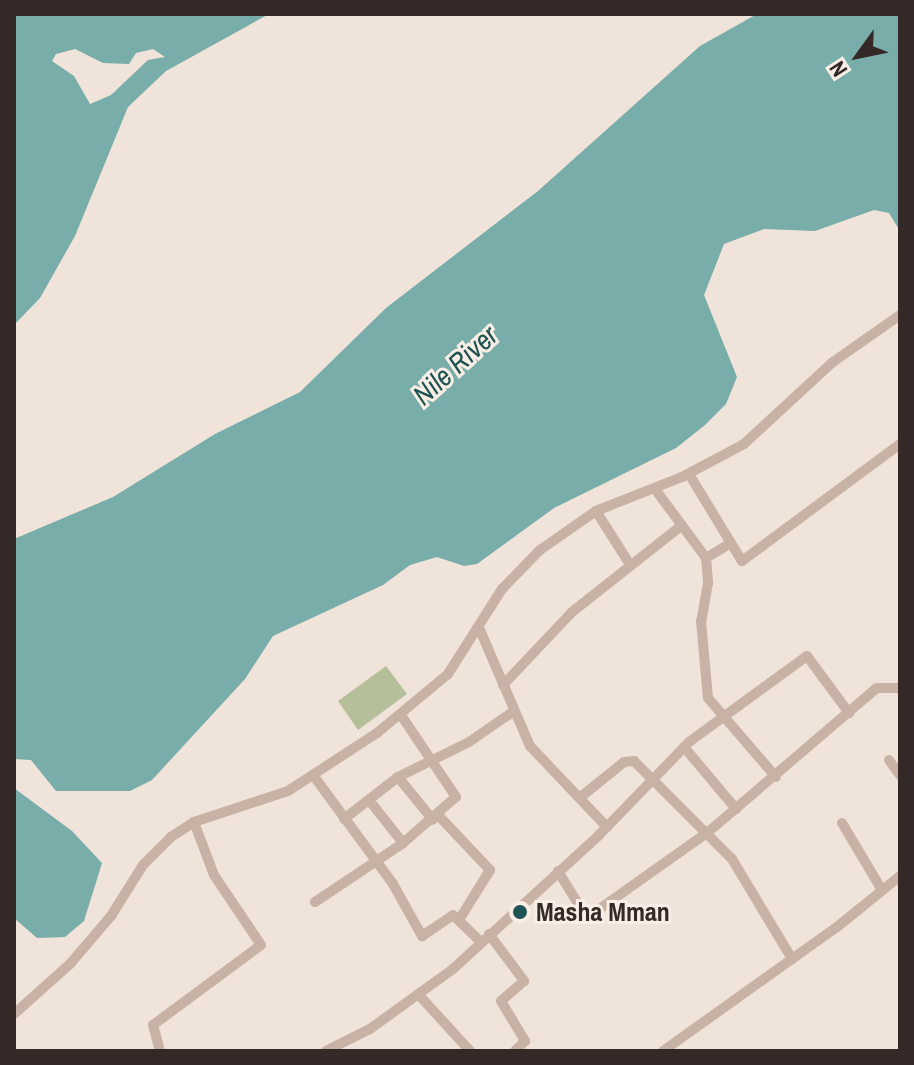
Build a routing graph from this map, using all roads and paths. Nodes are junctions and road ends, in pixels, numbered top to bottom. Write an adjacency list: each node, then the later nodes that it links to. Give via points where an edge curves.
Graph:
1 (900, 315): 3 (street, via 833,362 765,429)
2 (900, 444): 7 (street, via 742,561)
3 (689, 474): 4 (street); 7 (street)
4 (655, 489): 5 (street); 6 (street)
5 (596, 511): 9 (street); 10 (street, via 520,568)
6 (682, 525): 8 (street); 9 (street)
7 (731, 543): 8 (street)
8 (706, 558): 16 (street, via 704,680)
9 (629, 563): 11 (street, via 572,612)
10 (480, 630): 11 (street); 15 (street, via 448,674)
11 (503, 685): 13 (street)
12 (900, 688): 14 (street, via 877,688)
13 (514, 711): 18 (street, via 469,742); 25 (street, via 530,746)
14 (849, 713): 16 (street, via 807,656); 23 (street)
15 (401, 715): 18 (street); 20 (street)
16 (723, 718): 17 (street); 23 (street)
17 (684, 747): 24 (street); 27 (street)
18 (429, 760): 22 (street); 28 (street, via 456,794)
19 (889, 760): 21 (street)
20 (313, 775): 29 (street); 30 (street, via 263,801)
21 (900, 775)
22 (398, 777): 26 (street); 28 (street)
23 (776, 777): 27 (street)
24 (653, 780): 25 (street, via 629,760); 32 (street); 33 (street)
25 (582, 796): 32 (street)
26 (369, 800): 29 (street); 34 (street)
27 (736, 809): 33 (street)
28 (436, 818): 34 (street); 40 (street, via 490,870)
29 (344, 819): 35 (street)
30 (194, 822): 44 (street, via 143,865 111,916 37,998); 46 (street, via 214,875 261,945 153,1025)
31 (842, 823): 38 (street)
32 (607, 827): 36 (street)
33 (707, 833): 36 (street, via 588,916); 42 (street, via 732,859)
34 (403, 843): 35 (street)
35 (374, 863): 39 (street); 40 (street, via 397,890 422,936 453,915)
36 (558, 871): 41 (street)
37 (900, 876): 38 (street)
38 (882, 890): 42 (street)
39 (315, 902)
40 (459, 920): 41 (street)
41 (485, 938): 43 (street); 49 (street, via 524,981 501,1001 525,1041)
42 (792, 959): 45 (street)
43 (419, 995): 47 (street); 48 (street)
44 (14, 1014)
45 (678, 1047): 50 (street)
46 (160, 1051)
47 (326, 1051)
48 (470, 1051)
49 (515, 1051)
50 (663, 1051)

